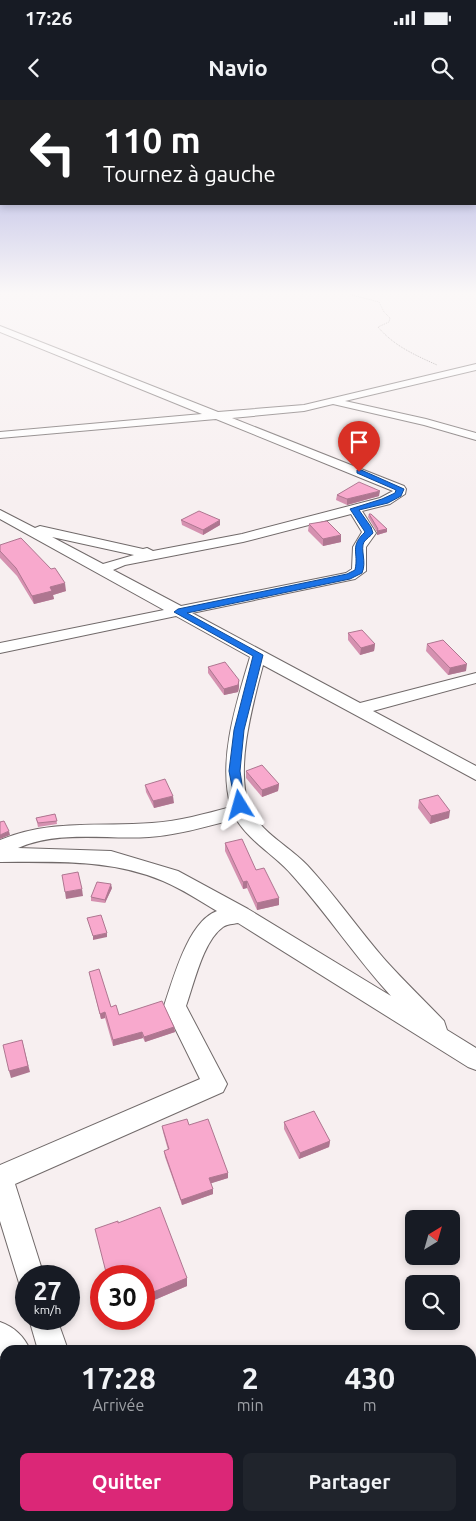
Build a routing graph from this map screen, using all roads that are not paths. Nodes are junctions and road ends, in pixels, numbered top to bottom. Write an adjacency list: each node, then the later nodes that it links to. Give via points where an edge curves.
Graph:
1 (81, 361): 4 (street)
2 (476, 366): 3 (street)
3 (333, 402): 4 (street, via 304,408); 6 (street, via 426,422)
4 (214, 414): 5 (street); 7 (street, via 400,489 399,494 385,501)
5 (0, 435)
6 (476, 437)
7 (354, 509): 10 (street); 12 (street, via 369,533 360,541 359,571 350,576)
8 (0, 514): 9 (street)
9 (19, 525): 10 (street, via 143,553 198,541); 11 (street)
10 (209, 544): 11 (street, via 121,562)
11 (101, 570): 12 (street)
12 (178, 612): 13 (street); 14 (street)
13 (0, 648)
14 (258, 655): 16 (street); 18 (street, via 238,738 235,771)
15 (476, 678): 16 (street)
16 (359, 709): 17 (street)
17 (476, 774)
18 (242, 811): 19 (street, via 151,830 85,829 40,833); 22 (street, via 255,832 309,878 373,960)
19 (0, 848)
20 (0, 855): 21 (street, via 111,858 171,876)
21 (241, 915): 22 (street); 24 (street, via 214,921 199,942 175,1006 215,1084)
22 (454, 1047): 23 (street)
23 (476, 1060)
24 (0, 1178): 25 (street)
25 (27, 1265)
26 (47, 1330): 29 (street)
27 (0, 1336): 28 (street)
28 (10, 1345)
29 (51, 1345)

